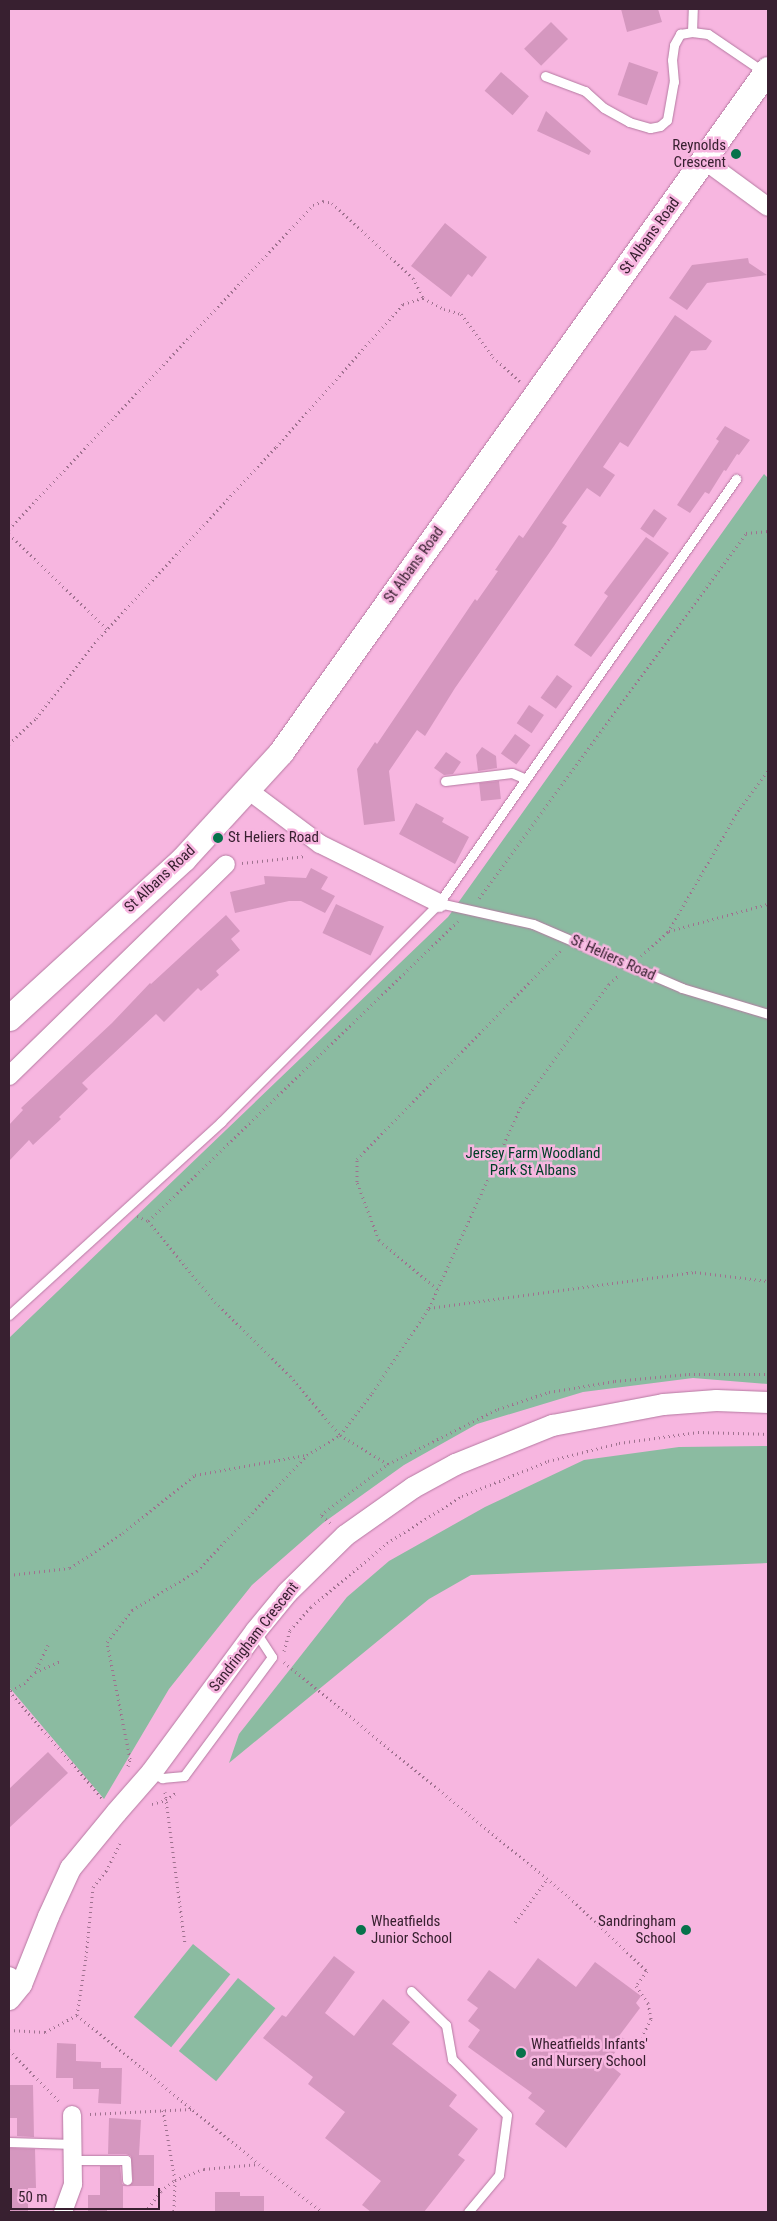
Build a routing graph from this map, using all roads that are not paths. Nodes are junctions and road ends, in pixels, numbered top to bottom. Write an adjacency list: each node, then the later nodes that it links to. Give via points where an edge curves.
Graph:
1 (693, 9): 2 (lane)
2 (692, 32): 3 (lane, via 708,34); 4 (lane, via 680,34 674,44 674,82 667,120 660,126 650,128 629,122 604,108 585,91)
3 (767, 71): 5 (main road, St Albans Road)
4 (545, 76)
5 (704, 160): 6 (street); 10 (main road, St Albans Road, via 281,752)
6 (768, 207)
7 (736, 479): 8 (lane)
8 (526, 779): 9 (lane, via 512,773); 12 (lane)
9 (444, 781)
10 (248, 790): 12 (street, St Heliers Road, via 320,844); 14 (main road, St Albans Road, via 184,858)
11 (226, 864): 15 (street)
12 (439, 903): 13 (lane, St Heliers Road, via 533,924 682,988); 16 (lane, via 222,1122)
13 (768, 1014)
14 (9, 1018)
15 (9, 1076)
16 (9, 1315)
17 (768, 1402): 18 (street, Sandringham Crescent, via 716,1400 663,1404 552,1425 491,1448 412,1487 345,1535 287,1592)
18 (255, 1631): 19 (street, Sandringham Crescent); 19 (lane, via 272,1657 184,1776 162,1778)
19 (151, 1772): 20 (street, Sandringham Crescent, via 70,1868)
20 (13, 1986)
21 (411, 1991): 27 (lane, via 446,2025 452,2059 507,2115 499,2175)
22 (72, 2116): 24 (street)
23 (9, 2142): 24 (lane)
24 (74, 2152): 25 (lane, via 126,2160); 26 (street, via 74,2184)
25 (127, 2180)
26 (63, 2212)
27 (468, 2212)

